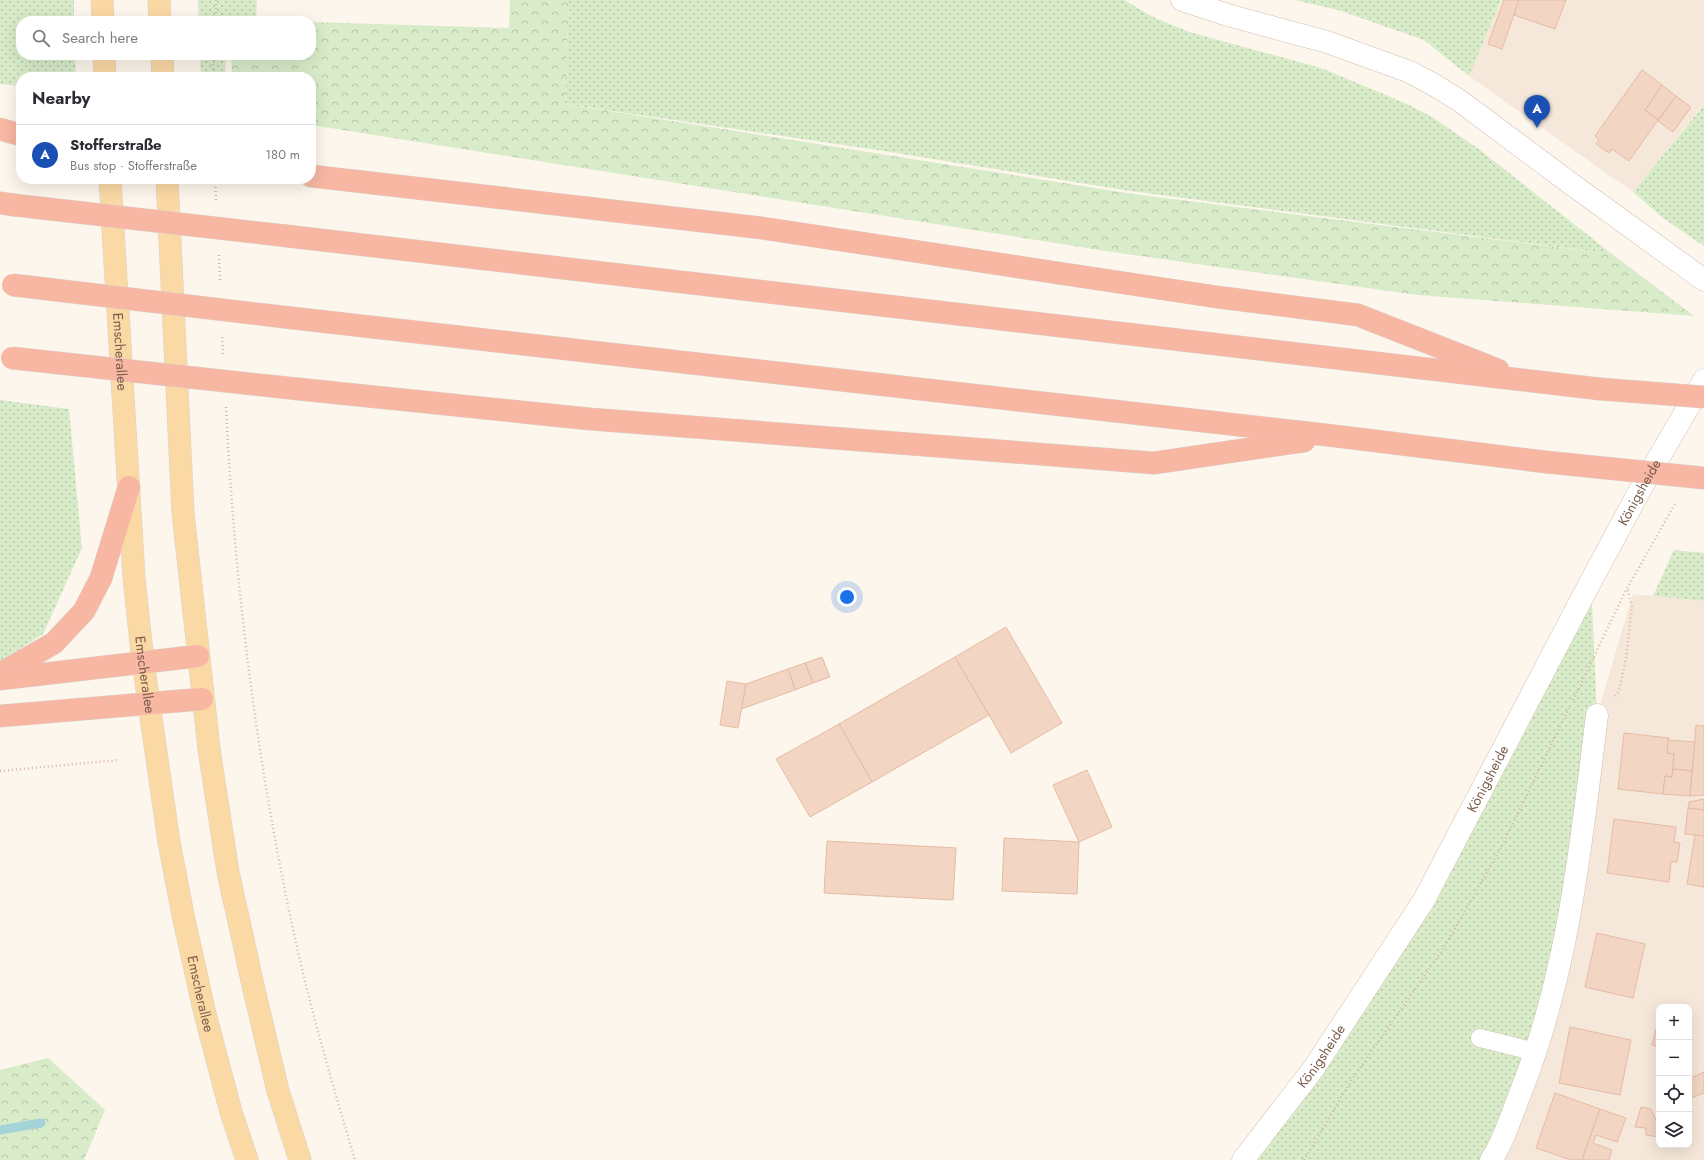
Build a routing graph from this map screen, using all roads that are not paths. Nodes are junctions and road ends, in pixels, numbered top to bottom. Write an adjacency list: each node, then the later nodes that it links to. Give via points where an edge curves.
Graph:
1 (102, 0): 4 (main road)
2 (159, 0): 5 (main road)
3 (1182, 0): 14 (street, via 1327,42 1410,72 1460,101)
4 (103, 16)
5 (160, 16)
6 (104, 60): 8 (main road)
7 (162, 60): 9 (main road)
8 (105, 72)
9 (163, 72)
10 (316, 177): 18 (highway, via 762,228 1217,297 1358,315)
11 (110, 184): 22 (main road, Emscherallee)
12 (167, 184): 23 (main road, via 183,513)
13 (7, 204): 18 (highway, bridge)
14 (1704, 280)
15 (7, 284): 20 (highway, bridge)
16 (6, 357): 20 (highway, bridge, via 590,419 1154,463)
17 (1704, 380): 35 (street, Königsheide, via 1594,575 1424,900 1314,1068)
18 (1527, 381): 19 (highway, bridge)
19 (1704, 397)
20 (1335, 436): 21 (highway, bridge)
21 (1704, 478)
22 (129, 487): 24 (main road, Emscherallee, via 134,578); 25 (highway, via 101,578 84,611 54,643)
23 (198, 656): 24 (highway); 27 (main road)
24 (143, 662): 26 (highway); 28 (main road, Emscherallee)
25 (0, 674)
26 (0, 679)
27 (202, 699): 28 (highway); 34 (main road, via 228,872 277,1083)
28 (149, 703): 30 (highway); 33 (main road, Emscherallee, via 169,842 183,915 205,1014)
29 (1598, 715): 32 (street, via 1577,872 1555,985)
30 (0, 716)
31 (1480, 1038): 32 (lane)
32 (1536, 1052): 36 (street, via 1498,1151)
33 (247, 1160)
34 (300, 1160)
35 (1243, 1160)
36 (1491, 1160)

